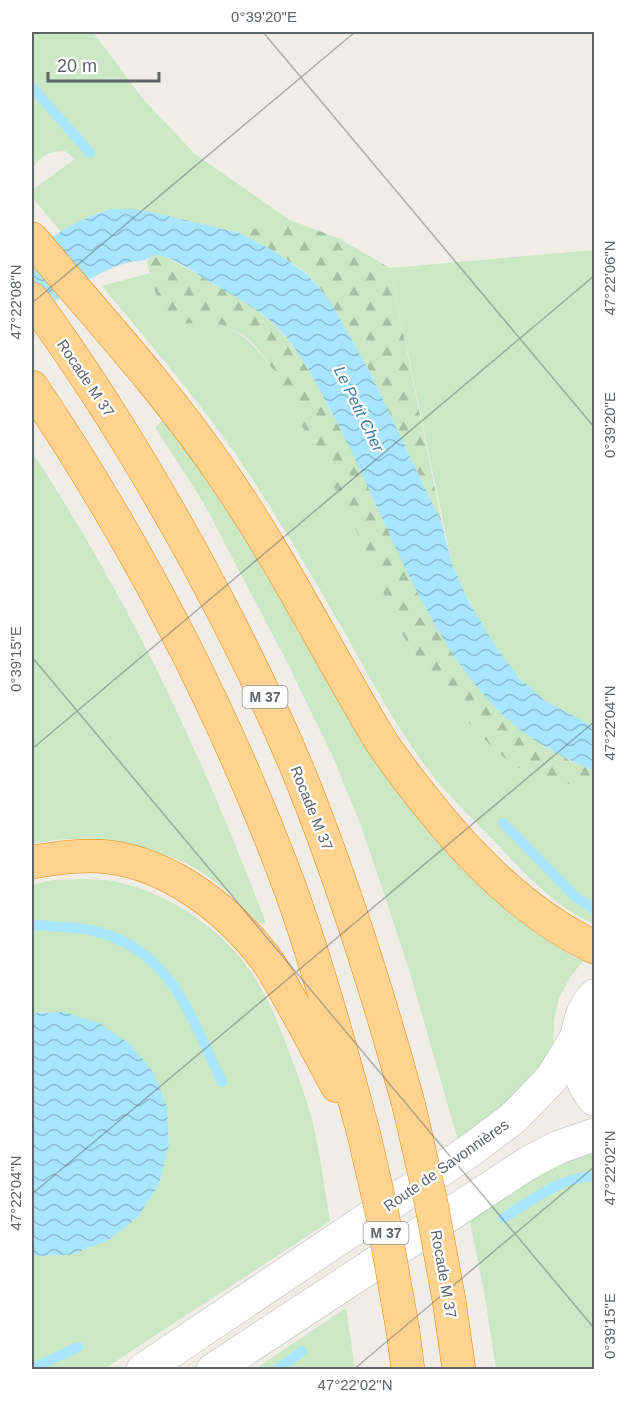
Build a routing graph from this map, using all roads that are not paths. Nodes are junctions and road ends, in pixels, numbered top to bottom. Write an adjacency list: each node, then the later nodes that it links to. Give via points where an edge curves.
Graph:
1 (32, 239): 5 (highway, via 219,469 402,772 446,825 508,888 544,918)
2 (40, 310): 14 (highway, Rocade M 37 / M 37, bridge, via 103,402 162,499 217,599 303,782 377,991 409,1106 431,1202)
3 (32, 387): 9 (highway, M 37, via 111,511 183,640 241,766 290,889 329,1007)
4 (32, 862): 9 (highway, via 82,856 127,860 176,881 222,911 277,975)
5 (594, 947)
6 (594, 996): 7 (main road, via 582,1017)
7 (577, 1037): 8 (main road, via 582,1076); 11 (main road, Route de Savonnières, via 551,1079 512,1119)
8 (594, 1099)
9 (364, 1135): 13 (highway, M 37, bridge, via 382,1213)
10 (594, 1135): 12 (main road, via 528,1162)
11 (143, 1370)
12 (213, 1370)
13 (408, 1370)
14 (459, 1370)

